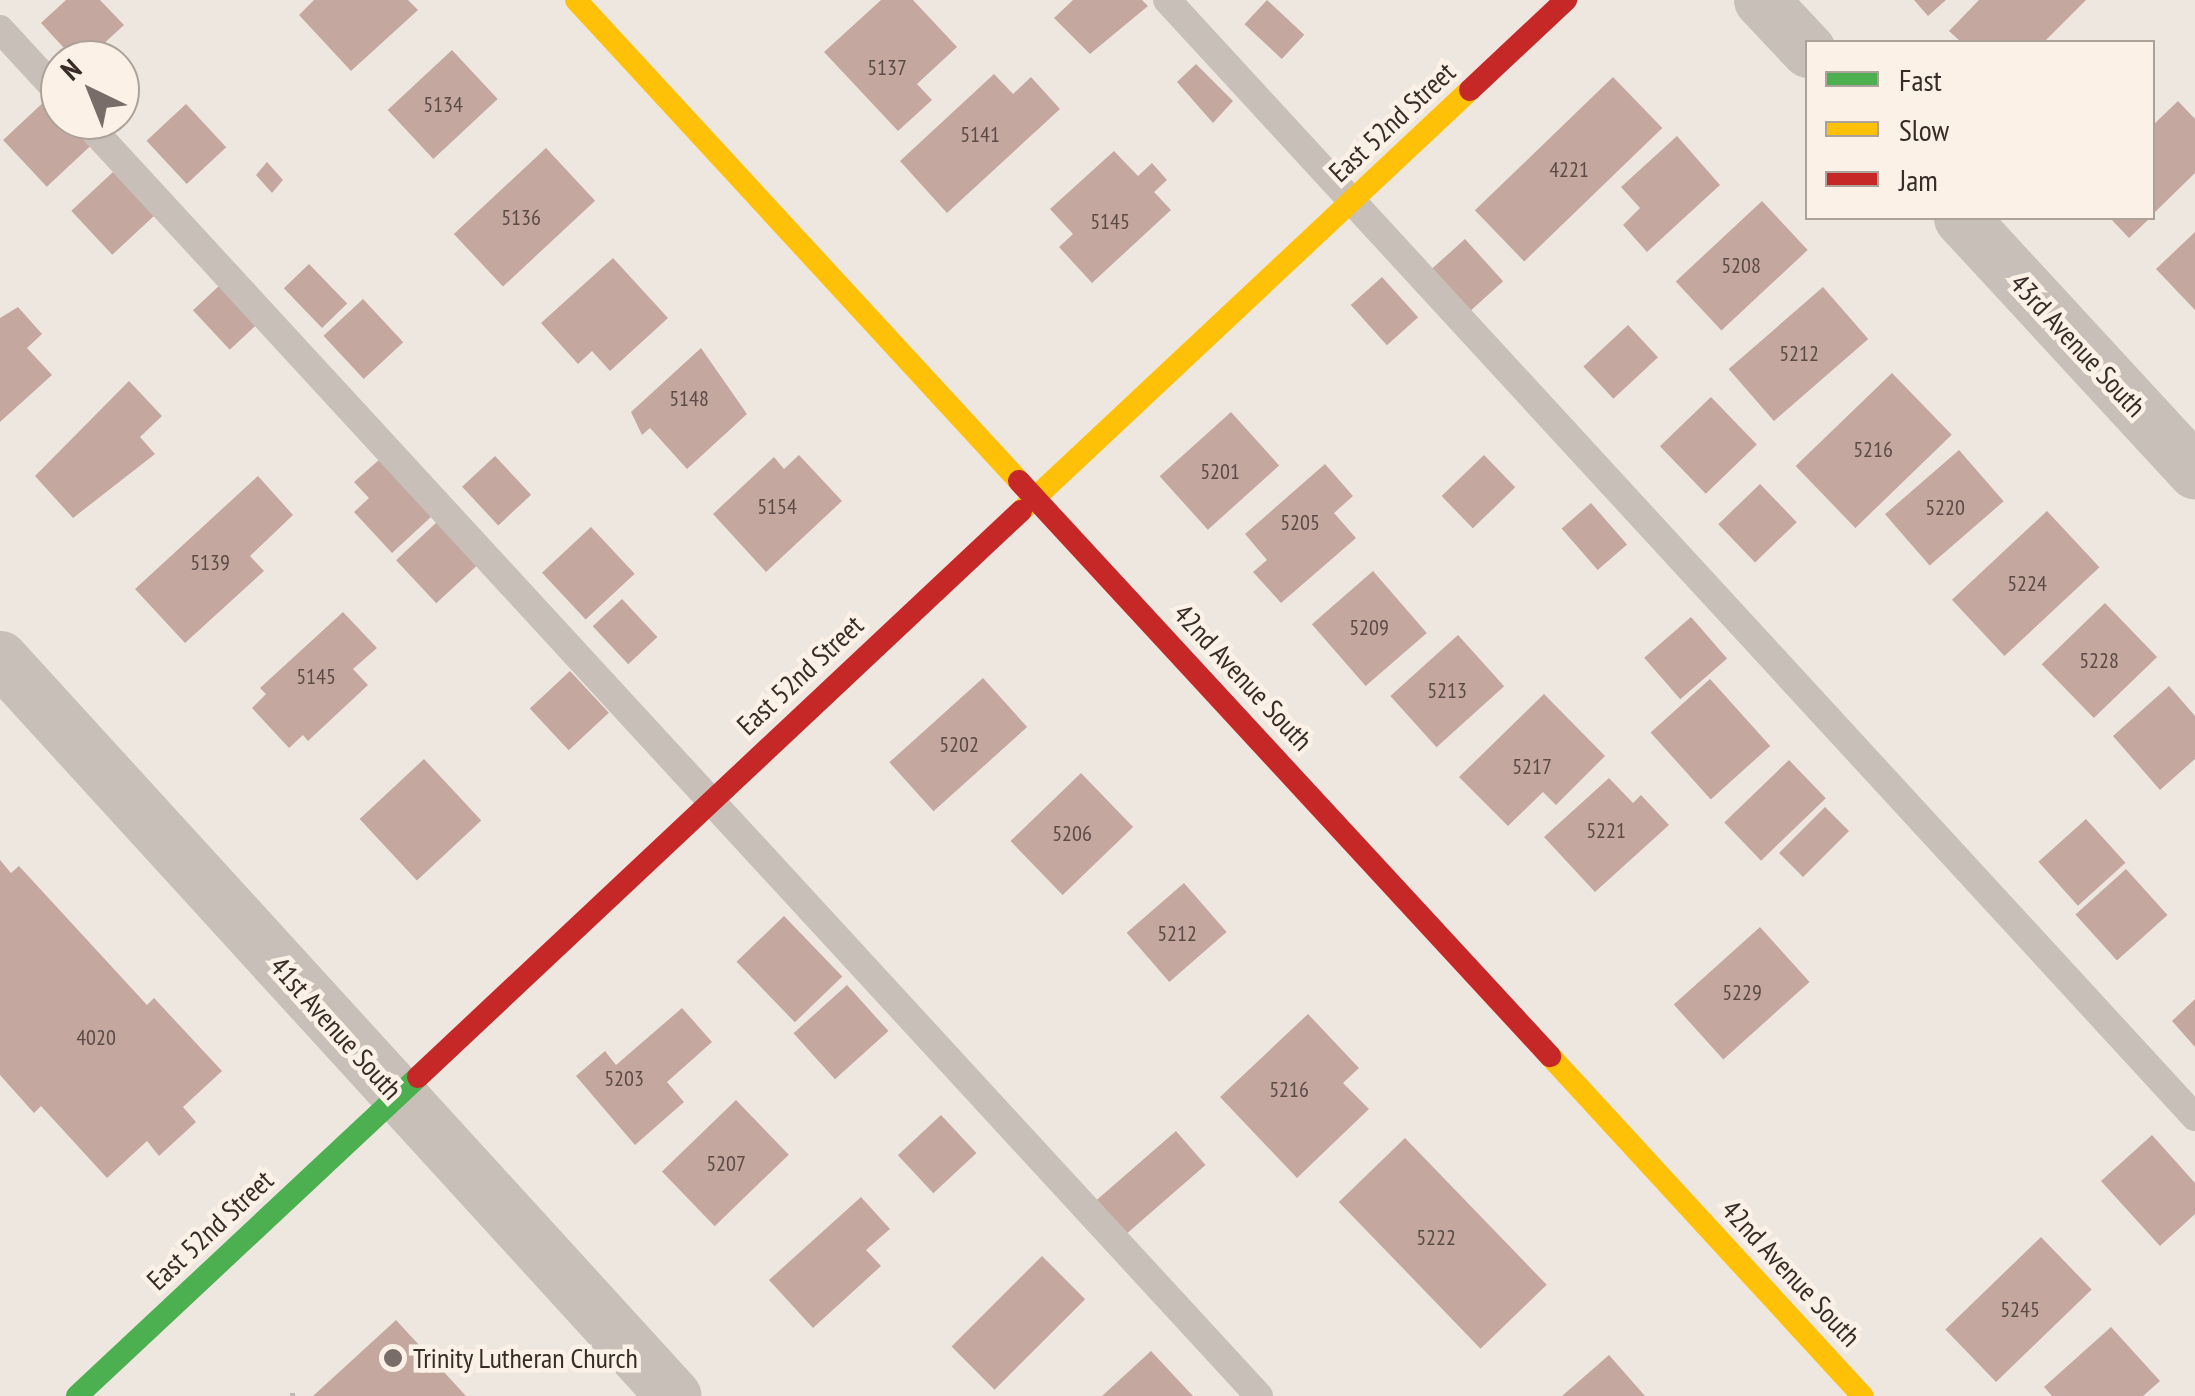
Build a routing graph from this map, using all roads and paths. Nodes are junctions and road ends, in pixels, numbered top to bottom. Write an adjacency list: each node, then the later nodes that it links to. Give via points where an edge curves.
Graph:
1 (576, 0): 12 (street, 42nd Avenue South)
2 (1167, 0): 9 (lane)
3 (1566, 0): 9 (street, East 52nd Street)
4 (1761, 0): 6 (street)
5 (0, 28): 7 (lane)
6 (1805, 47)
7 (40, 72)
8 (102, 140): 14 (lane)
9 (1352, 200): 12 (street, East 52nd Street); 16 (lane)
10 (1963, 220): 11 (street, 43rd Avenue South)
11 (2195, 472)
12 (1035, 495): 14 (street, East 52nd Street); 22 (street, 42nd Avenue South)
13 (0, 658): 15 (street, 41st Avenue South)
14 (709, 802): 15 (street, East 52nd Street); 21 (lane)
15 (397, 1095): 17 (street, East 52nd Street); 20 (street, 41st Avenue South)
16 (2195, 1117)
17 (78, 1396)
18 (290, 1396): 19 (path)
19 (300, 1396)
20 (674, 1396)
21 (1259, 1396)
22 (1863, 1396)

